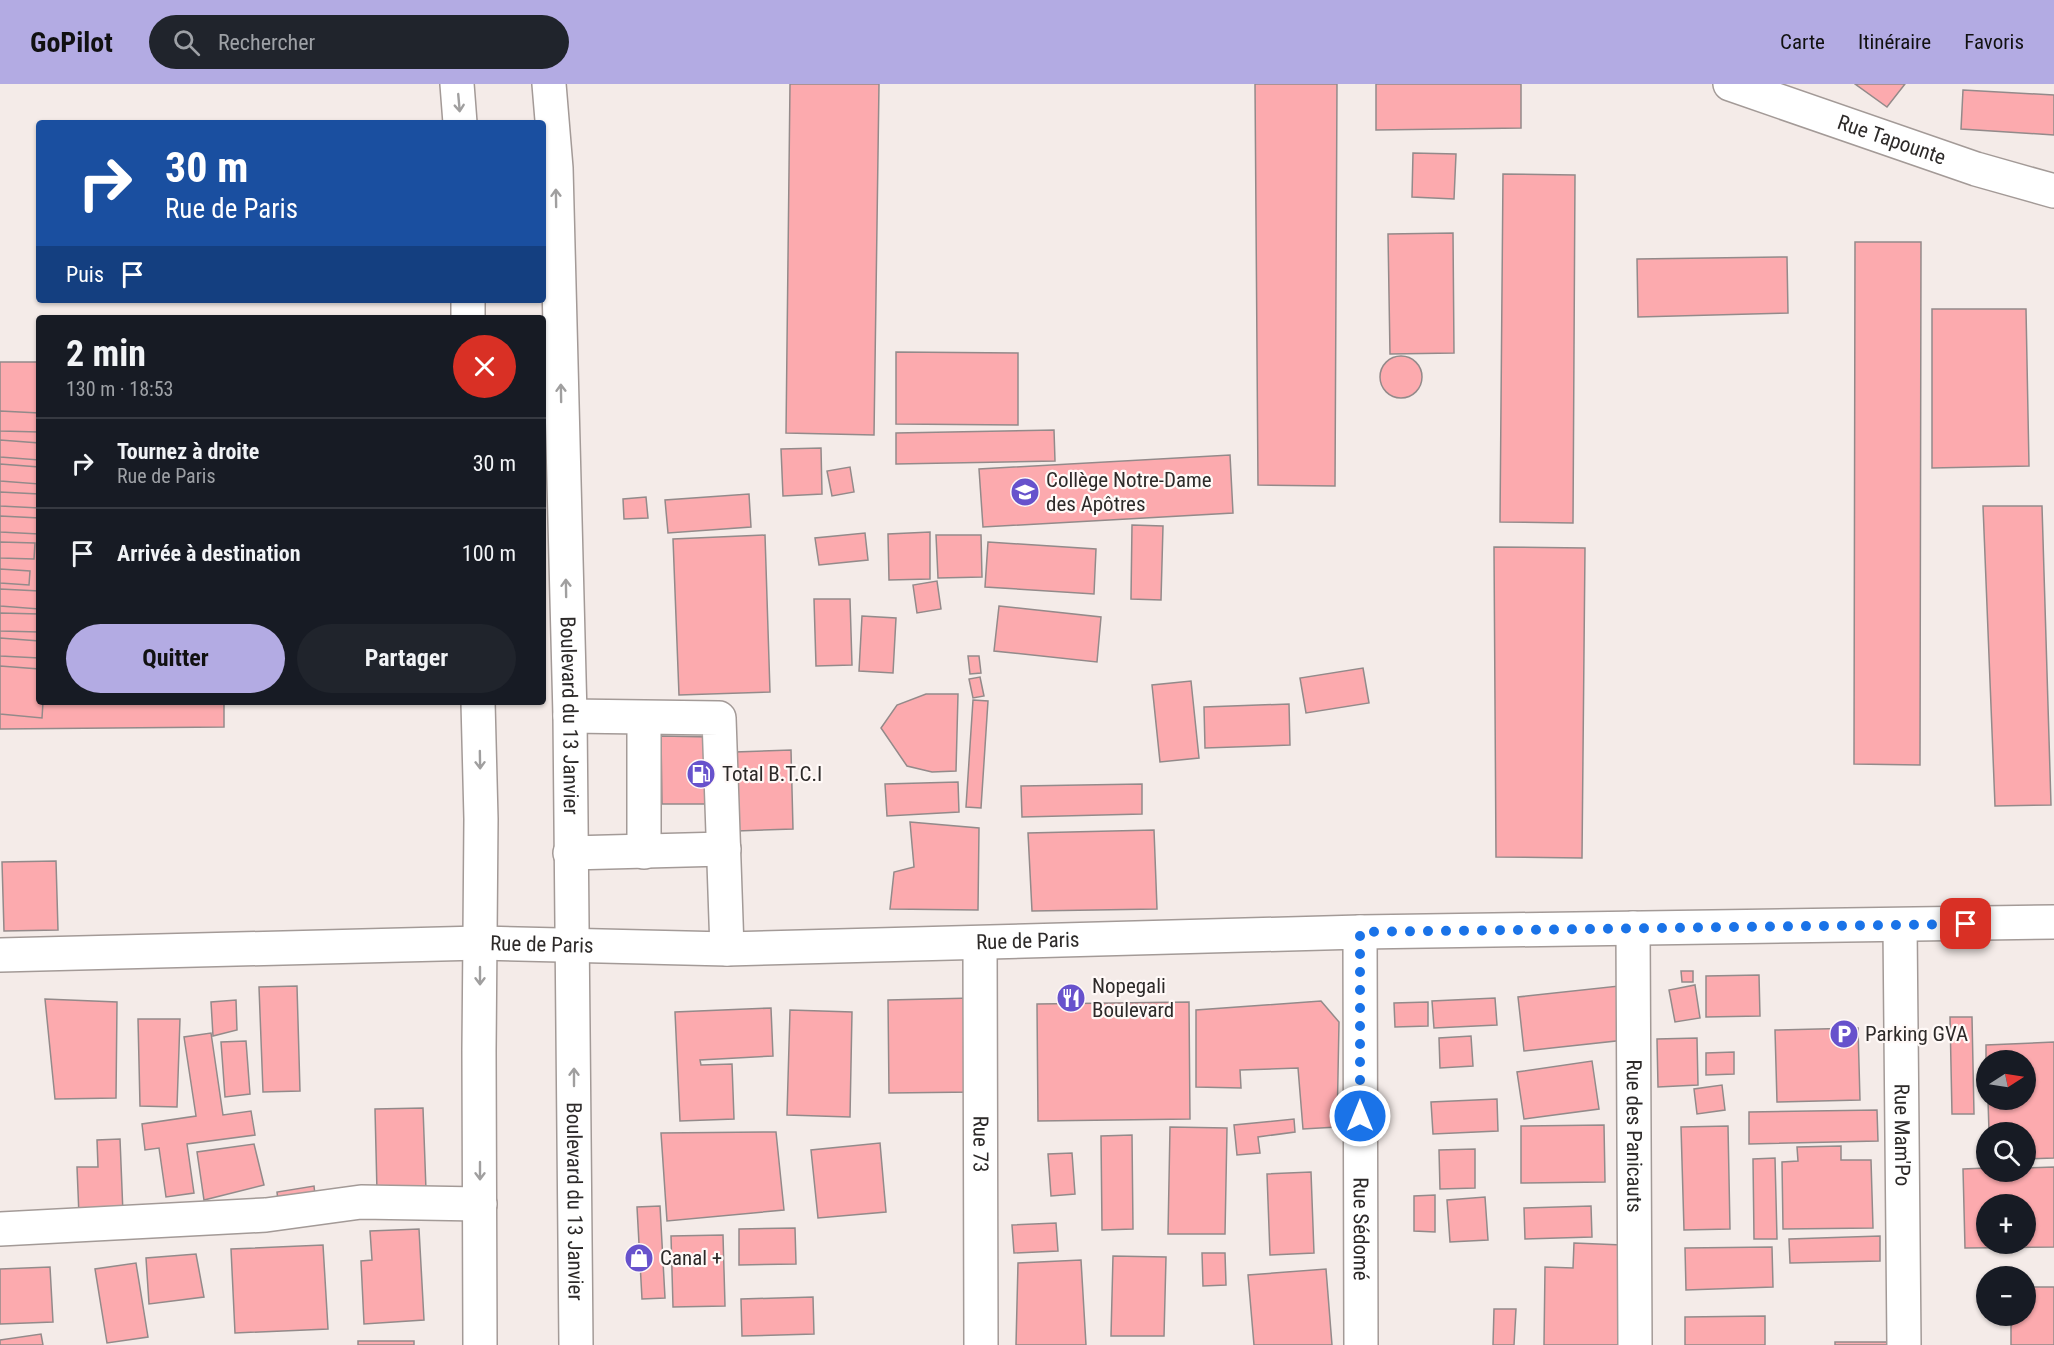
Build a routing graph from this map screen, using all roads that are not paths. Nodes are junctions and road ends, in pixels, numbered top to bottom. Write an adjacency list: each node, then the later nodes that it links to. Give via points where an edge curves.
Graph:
1 (457, 84): 4 (main road, one-way to 4)
2 (549, 84): 7 (main road, Boulevard du 13 Janvier, one-way to 2, via 556,168)
3 (1730, 84): 5 (main road, Rue Tapounte, via 1976,169)
4 (460, 120)
5 (2054, 191)
6 (478, 705): 16 (main road, one-way to 16)
7 (570, 716): 8 (main road); 11 (main road, Boulevard du 13 Janvier)
8 (644, 718): 9 (main road, via 719,718); 10 (main road)
9 (724, 849): 10 (main road); 19 (main road)
10 (644, 852): 11 (main road)
11 (570, 853): 18 (main road, Boulevard du 13 Janvier)
12 (2054, 922): 13 (main road, Rue de Paris)
13 (1900, 925): 14 (main road, Rue de Paris); 28 (main road, Rue Mam'Po)
14 (1634, 927): 15 (main road, Rue de Paris); 27 (main road, Rue des Panicauts)
15 (1360, 932): 17 (main road, Rue de Paris); 26 (main road, Rue Sédomé)
16 (480, 943): 18 (main road, Rue de Paris); 20 (main road, Rue de Paris); 21 (main road, one-way to 21)
17 (980, 943): 19 (main road, Rue de Paris); 25 (main road, Rue 73)
18 (573, 946): 19 (main road, Rue de Paris); 24 (main road, Boulevard du 13 Janvier, one-way to 18)
19 (728, 949)
20 (0, 955)
21 (480, 1204): 22 (main road, via 361,1202 267,1215); 23 (main road)
22 (0, 1229)
23 (480, 1345)
24 (576, 1345)
25 (981, 1345)
26 (1361, 1345)
27 (1635, 1345)
28 (1904, 1345)

